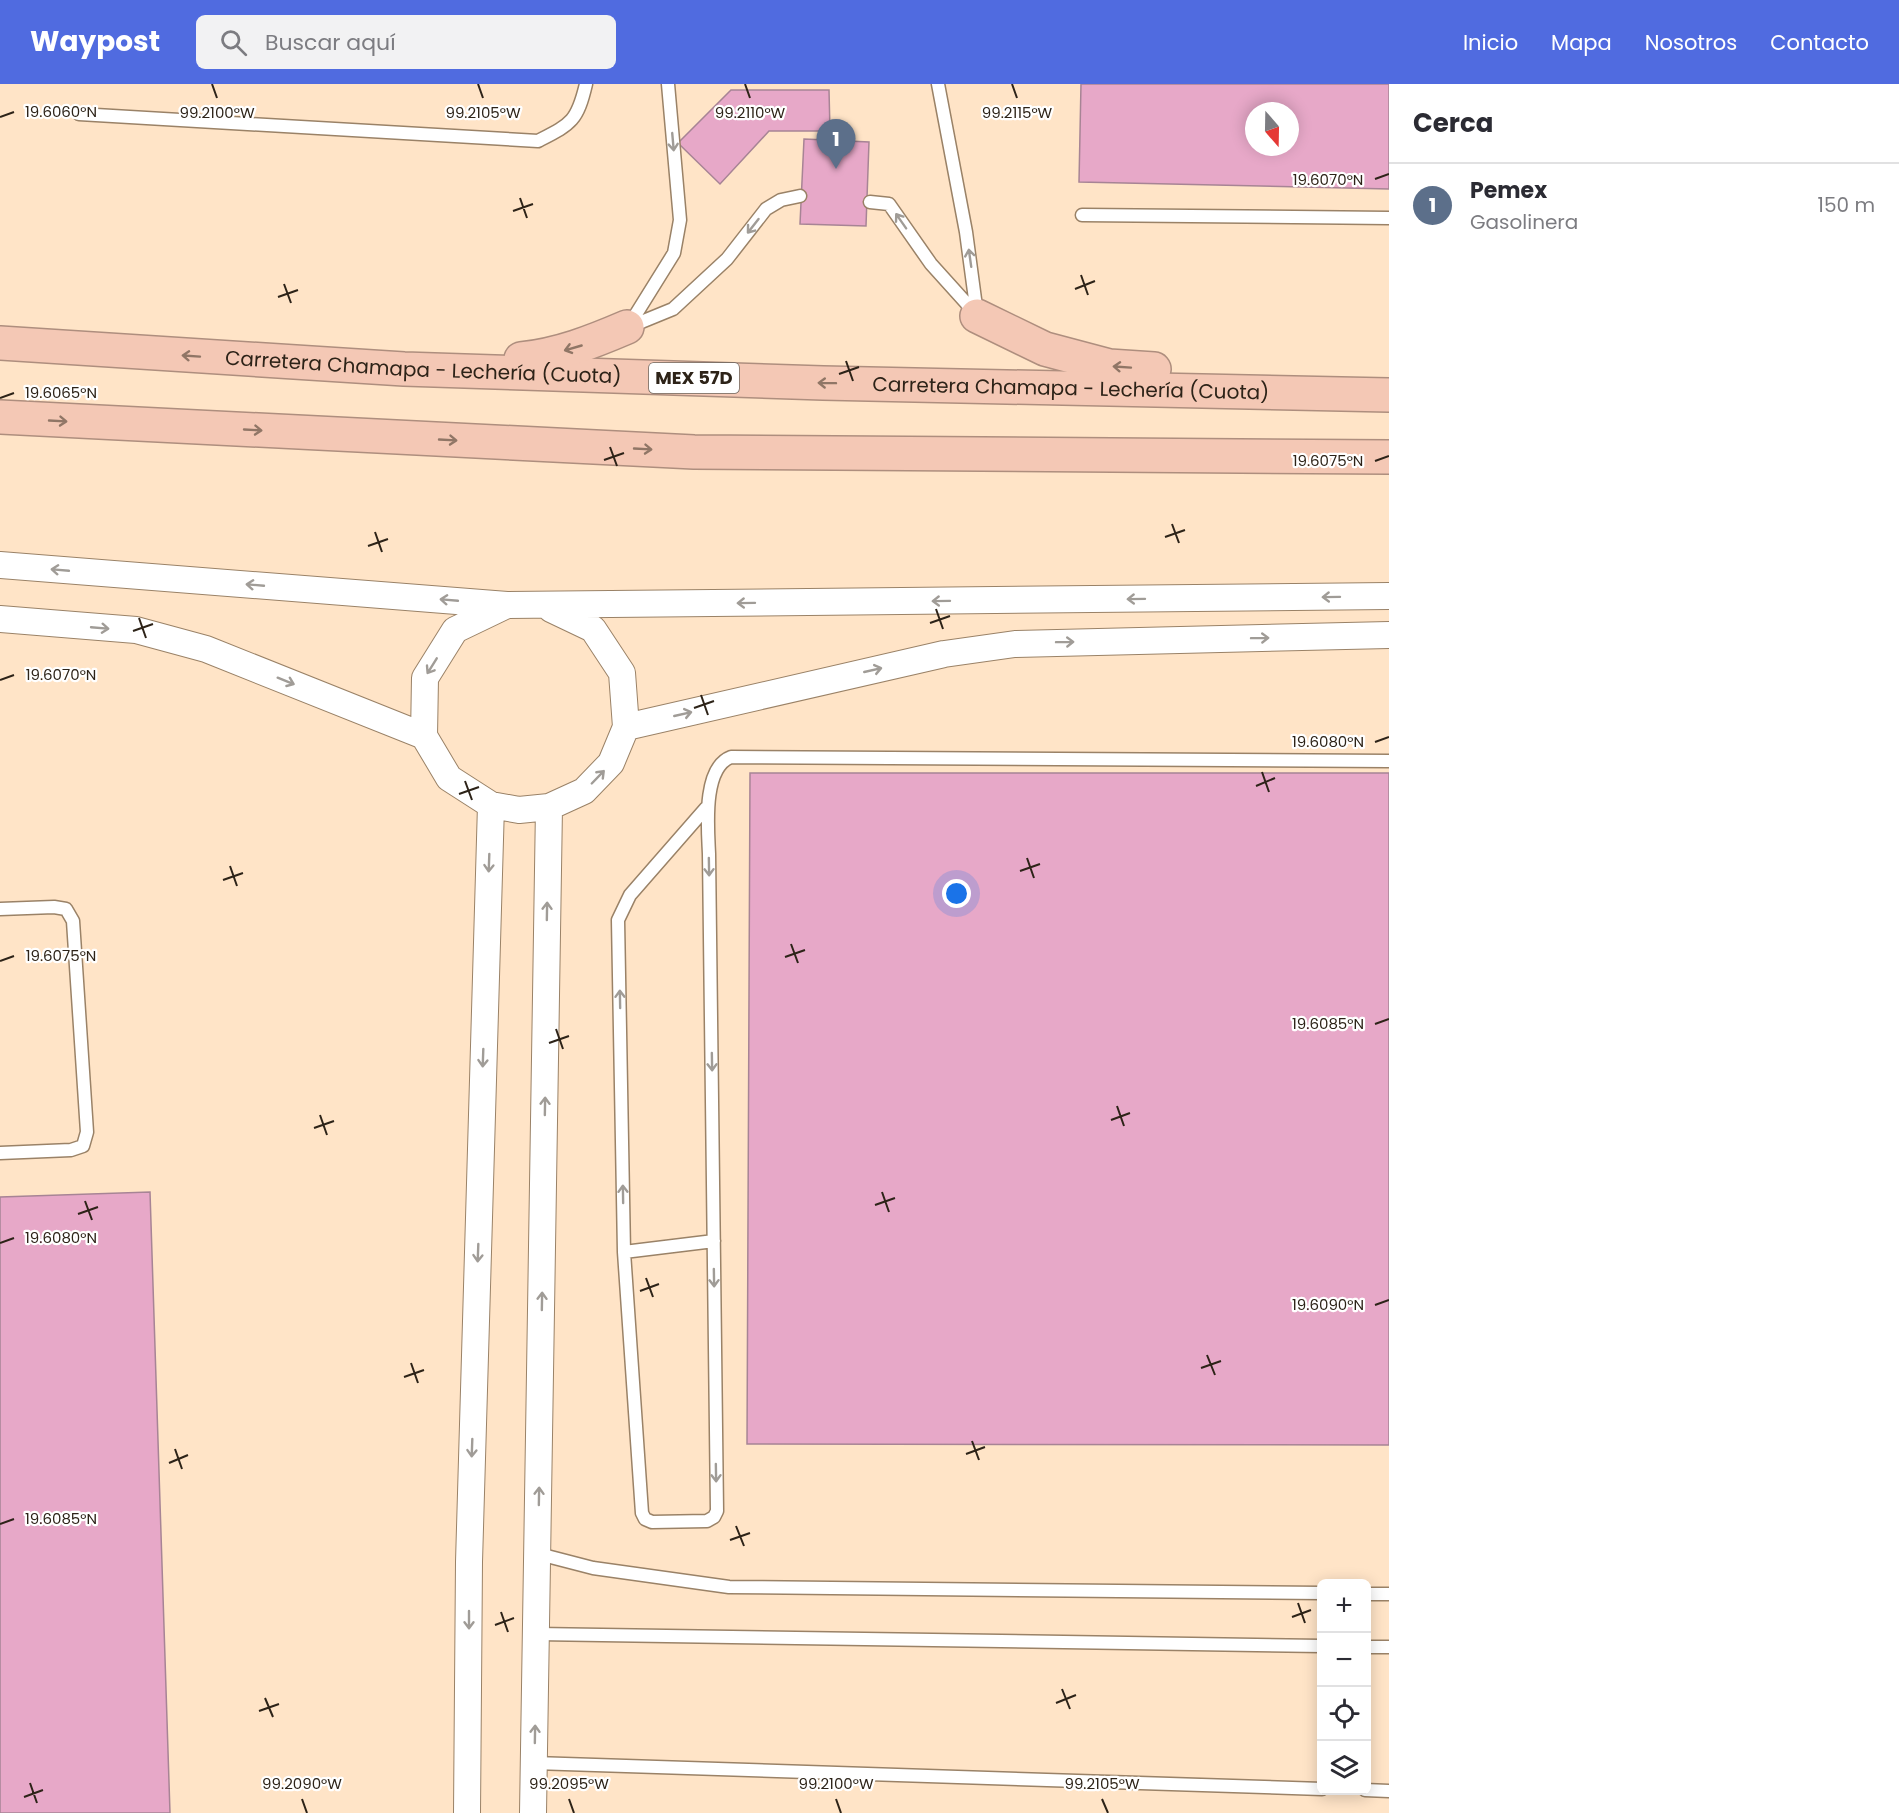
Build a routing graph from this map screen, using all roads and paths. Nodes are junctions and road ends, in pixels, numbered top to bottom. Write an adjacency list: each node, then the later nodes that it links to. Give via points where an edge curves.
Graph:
1 (586, 84): 4 (lane, via 569,125 538,141)
2 (668, 84): 10 (lane, one-way to 10, via 680,220 674,253)
3 (938, 84): 9 (lane, one-way to 3, via 966,232)
4 (80, 114)
5 (800, 196): 10 (lane, one-way to 10, via 781,200 766,209 727,259 673,309)
6 (870, 202): 9 (lane, one-way to 6, via 931,264 889,204)
7 (1082, 215): 8 (lane)
8 (1389, 218)
9 (977, 316): 13 (highway, one-way to 9, via 1302,375 1109,366 1045,350)
10 (627, 327): 12 (highway, one-way to 12, via 542,357)
11 (0, 343): 12 (highway, Carretera Chamapa - Lechería (Cuota) / MEX 57D, one-way to 11)
12 (404, 369): 14 (highway, Carretera Chamapa - Lechería (Cuota) / MEX 57D, one-way to 12)
13 (1389, 388)
14 (1389, 395)
15 (0, 417): 16 (highway, one-way to 16, via 694,452)
16 (1389, 457)
17 (0, 565): 19 (street, one-way to 17)
18 (1389, 596): 20 (street, one-way to 20)
19 (507, 605): 20 (street); 24 (street, one-way to 24, via 455,630 425,678)
20 (544, 606): 23 (street, via 593,629 622,673)
21 (0, 620): 24 (street, one-way to 24, via 136,630 196,647)
22 (1389, 635): 23 (street, one-way to 22, via 944,654 1015,644)
23 (626, 727): 27 (street, one-way to 23, via 584,791 611,763)
24 (424, 736): 26 (street, via 449,778)
25 (1389, 761): 28 (lane, via 731,757 718,766)
26 (491, 804): 27 (street, via 519,810); 45 (street, one-way to 45, via 469,1562)
27 (549, 807): 33 (street, one-way to 27)
28 (706, 808): 31 (lane, one-way to 31); 32 (lane, one-way to 28, via 618,920 630,895)
29 (0, 909): 30 (lane, via 66,909 72,921 87,1132 83,1146 71,1150)
30 (0, 1153)
31 (714, 1241): 32 (lane); 32 (lane, one-way to 32, via 717,1511 707,1521 652,1522 642,1513)
32 (624, 1252)
33 (539, 1554): 34 (lane, via 593,1568 729,1587); 37 (street)
34 (1317, 1593)
35 (1371, 1594): 36 (lane)
36 (1389, 1594)
37 (537, 1634): 38 (lane); 41 (street, one-way to 37)
38 (1317, 1646)
39 (1371, 1647): 40 (lane)
40 (1389, 1647)
41 (534, 1763): 42 (lane); 46 (street)
42 (1317, 1789)
43 (1371, 1791): 44 (lane)
44 (1389, 1791)
45 (467, 1813)
46 (533, 1813)

